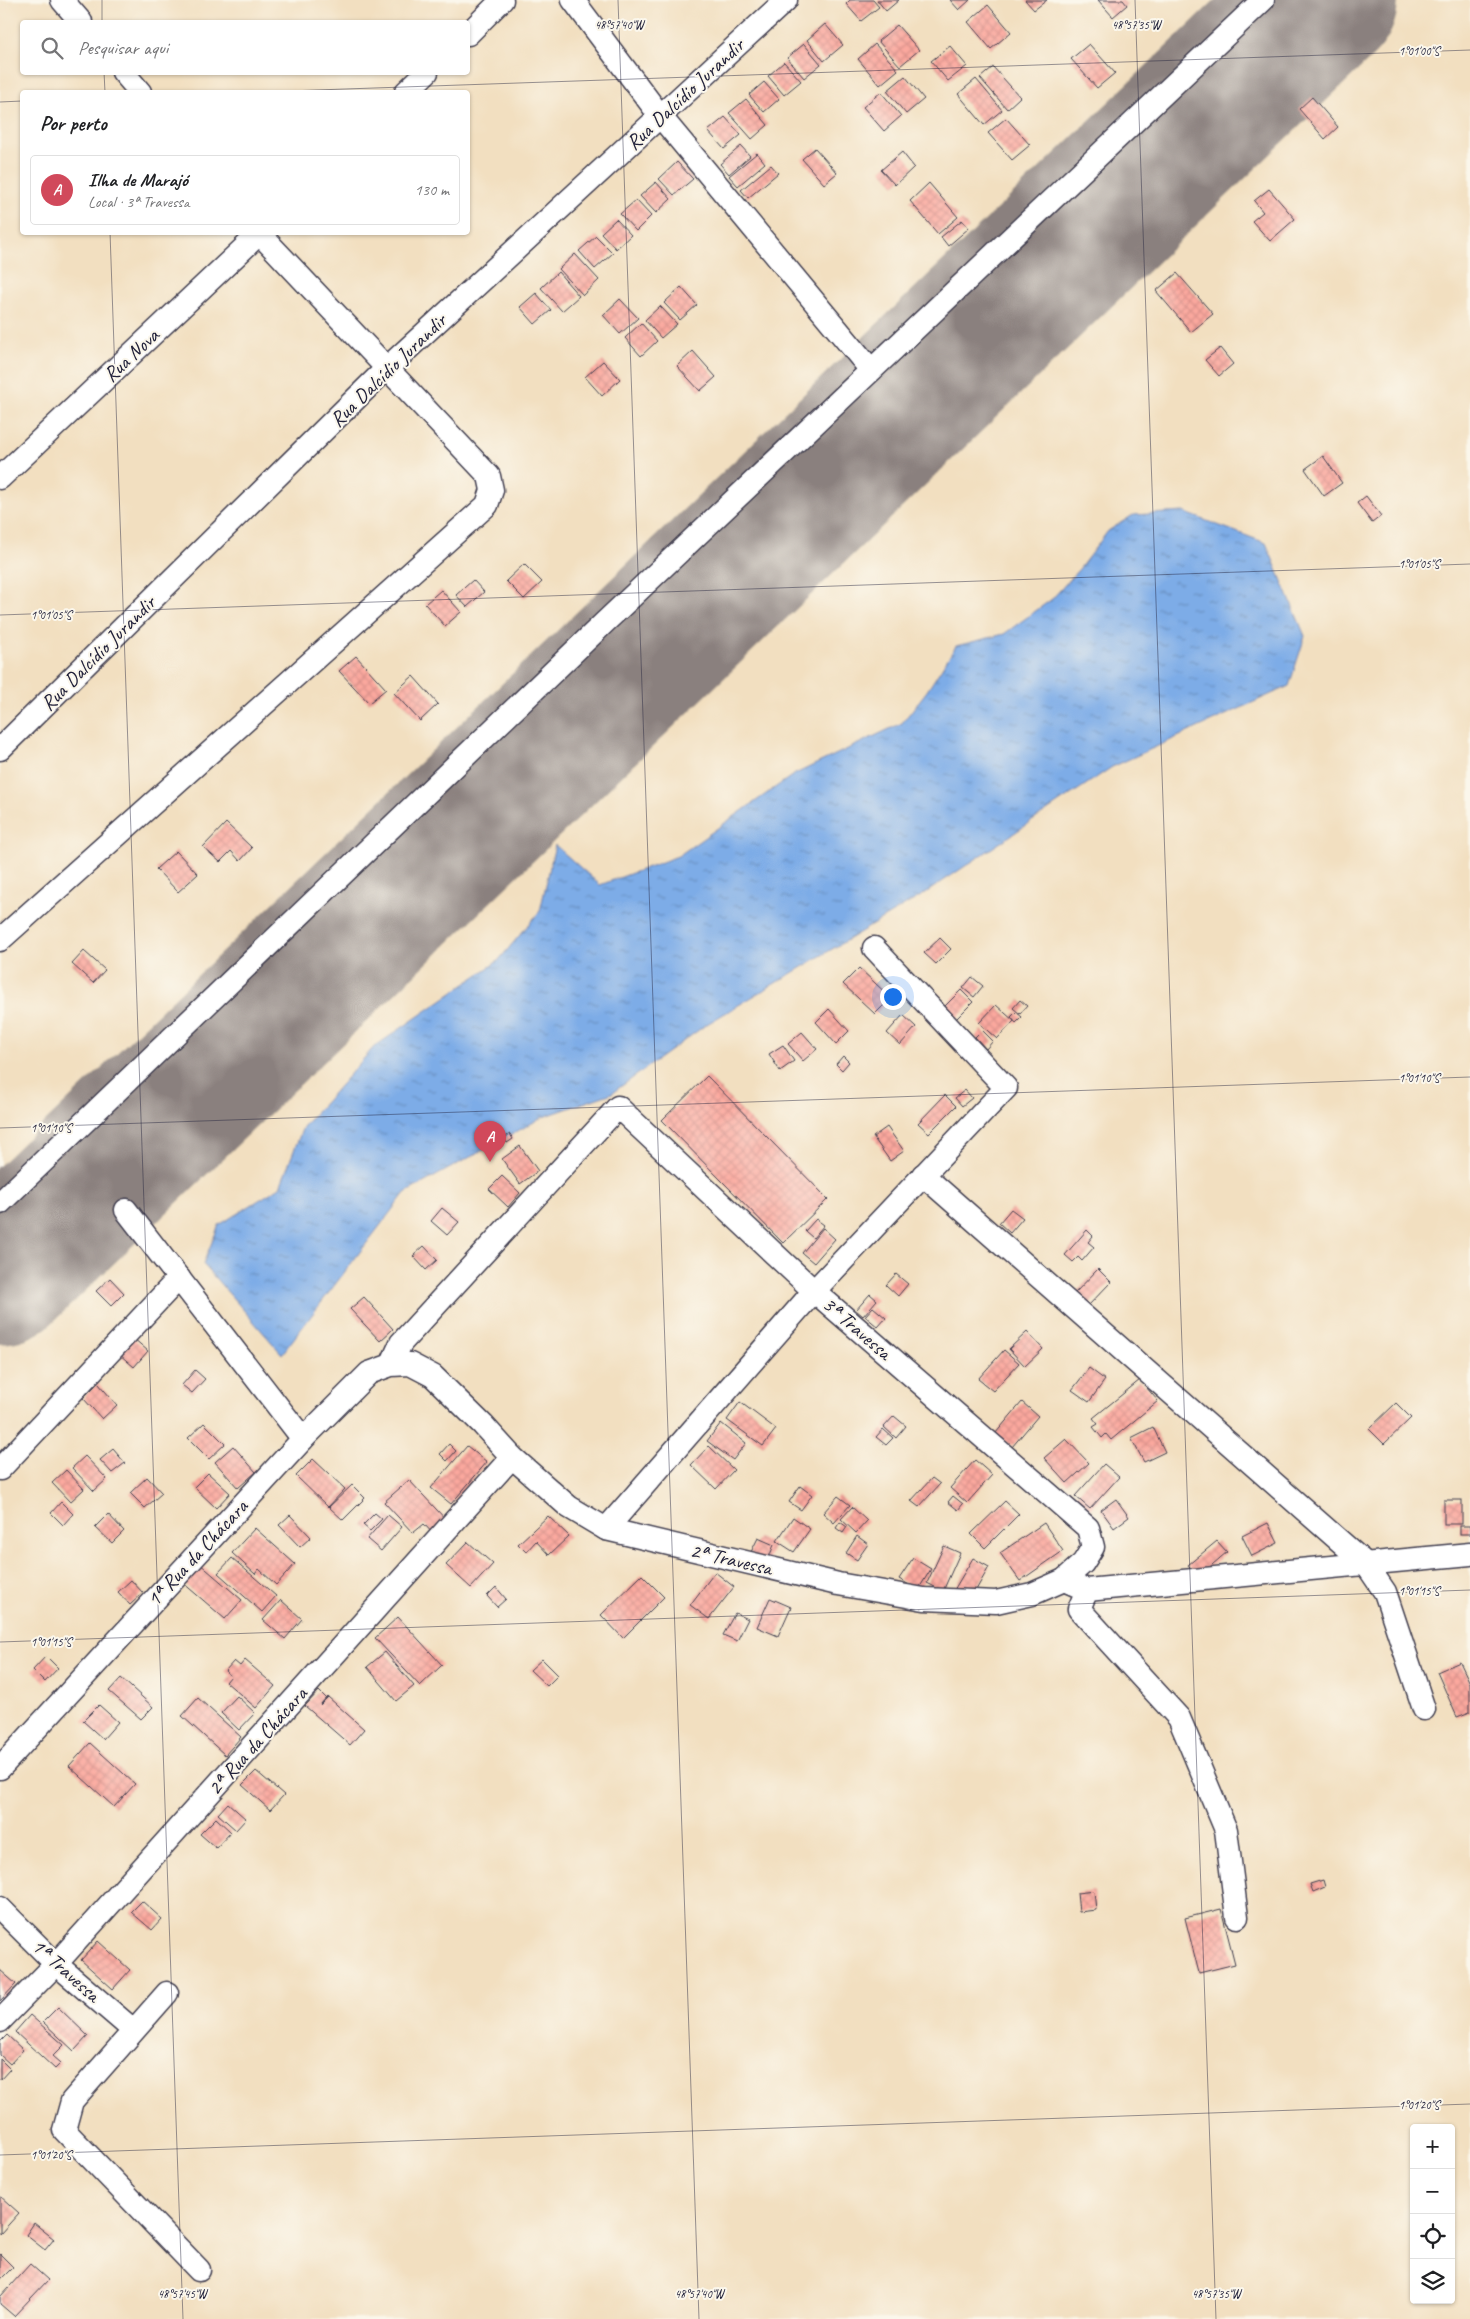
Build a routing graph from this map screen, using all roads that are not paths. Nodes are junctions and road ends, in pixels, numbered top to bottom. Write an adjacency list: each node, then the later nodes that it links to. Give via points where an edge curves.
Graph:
1 (62, 0): 6 (street)
2 (502, 0): 7 (street)
3 (573, 0): 12 (street)
4 (786, 0): 12 (street, Rua Dalcídio Jurandir)
5 (1263, 0): 16 (street)
6 (79, 20)
7 (470, 32)
8 (126, 75): 10 (street)
9 (424, 75): 11 (street)
10 (138, 90)
11 (408, 90)
12 (662, 117): 15 (street, Rua Dalcídio Jurandir); 16 (street)
13 (258, 235): 17 (street, Rua Nova)
14 (262, 235): 15 (street)
15 (388, 368): 18 (street, Rua Dalcídio Jurandir); 19 (street, via 490,476 492,490 487,505)
16 (871, 370): 22 (street)
17 (0, 478)
18 (0, 749)
19 (0, 940)
20 (874, 948): 21 (street, via 1006,1088)
21 (923, 1175): 25 (street); 33 (street)
22 (0, 1203)
23 (126, 1210): 24 (street)
24 (179, 1278): 27 (street); 29 (street)
25 (814, 1291): 26 (street, 3ª Travessa, via 618,1107 401,1343); 30 (street); 31 (street, 3ª Travessa, via 1088,1528)
26 (400, 1365): 27 (street, 1ª Rua da Chácara, via 369,1373); 28 (street, 2ª Travessa, via 433,1376)
27 (303, 1439): 37 (street, 1ª Rua da Chácara)
28 (512, 1457): 30 (street, 2ª Travessa, via 569,1507); 40 (street, 2ª Rua da Chácara)
29 (0, 1469)
30 (606, 1529): 34 (street, 2ª Travessa, via 838,1584 924,1599 996,1602 1032,1594)
31 (1093, 1546): 34 (street, 2ª Travessa, via 1083,1564)
32 (1470, 1554): 33 (street)
33 (1366, 1564): 35 (street); 36 (street, via 1385,1592)
34 (1064, 1580): 35 (street)
35 (1087, 1590): 39 (street, via 1079,1609 1179,1718 1226,1830)
36 (1424, 1709)
37 (0, 1768)
38 (0, 1908): 40 (street, 1ª Travessa)
39 (1237, 1917)
40 (56, 1964): 42 (street, 2ª Rua da Chácara); 43 (street, 1ª Travessa)
41 (167, 1993): 43 (street)
42 (0, 2021)
43 (133, 2030): 44 (street, via 72,2101 64,2130)
44 (199, 2270)

